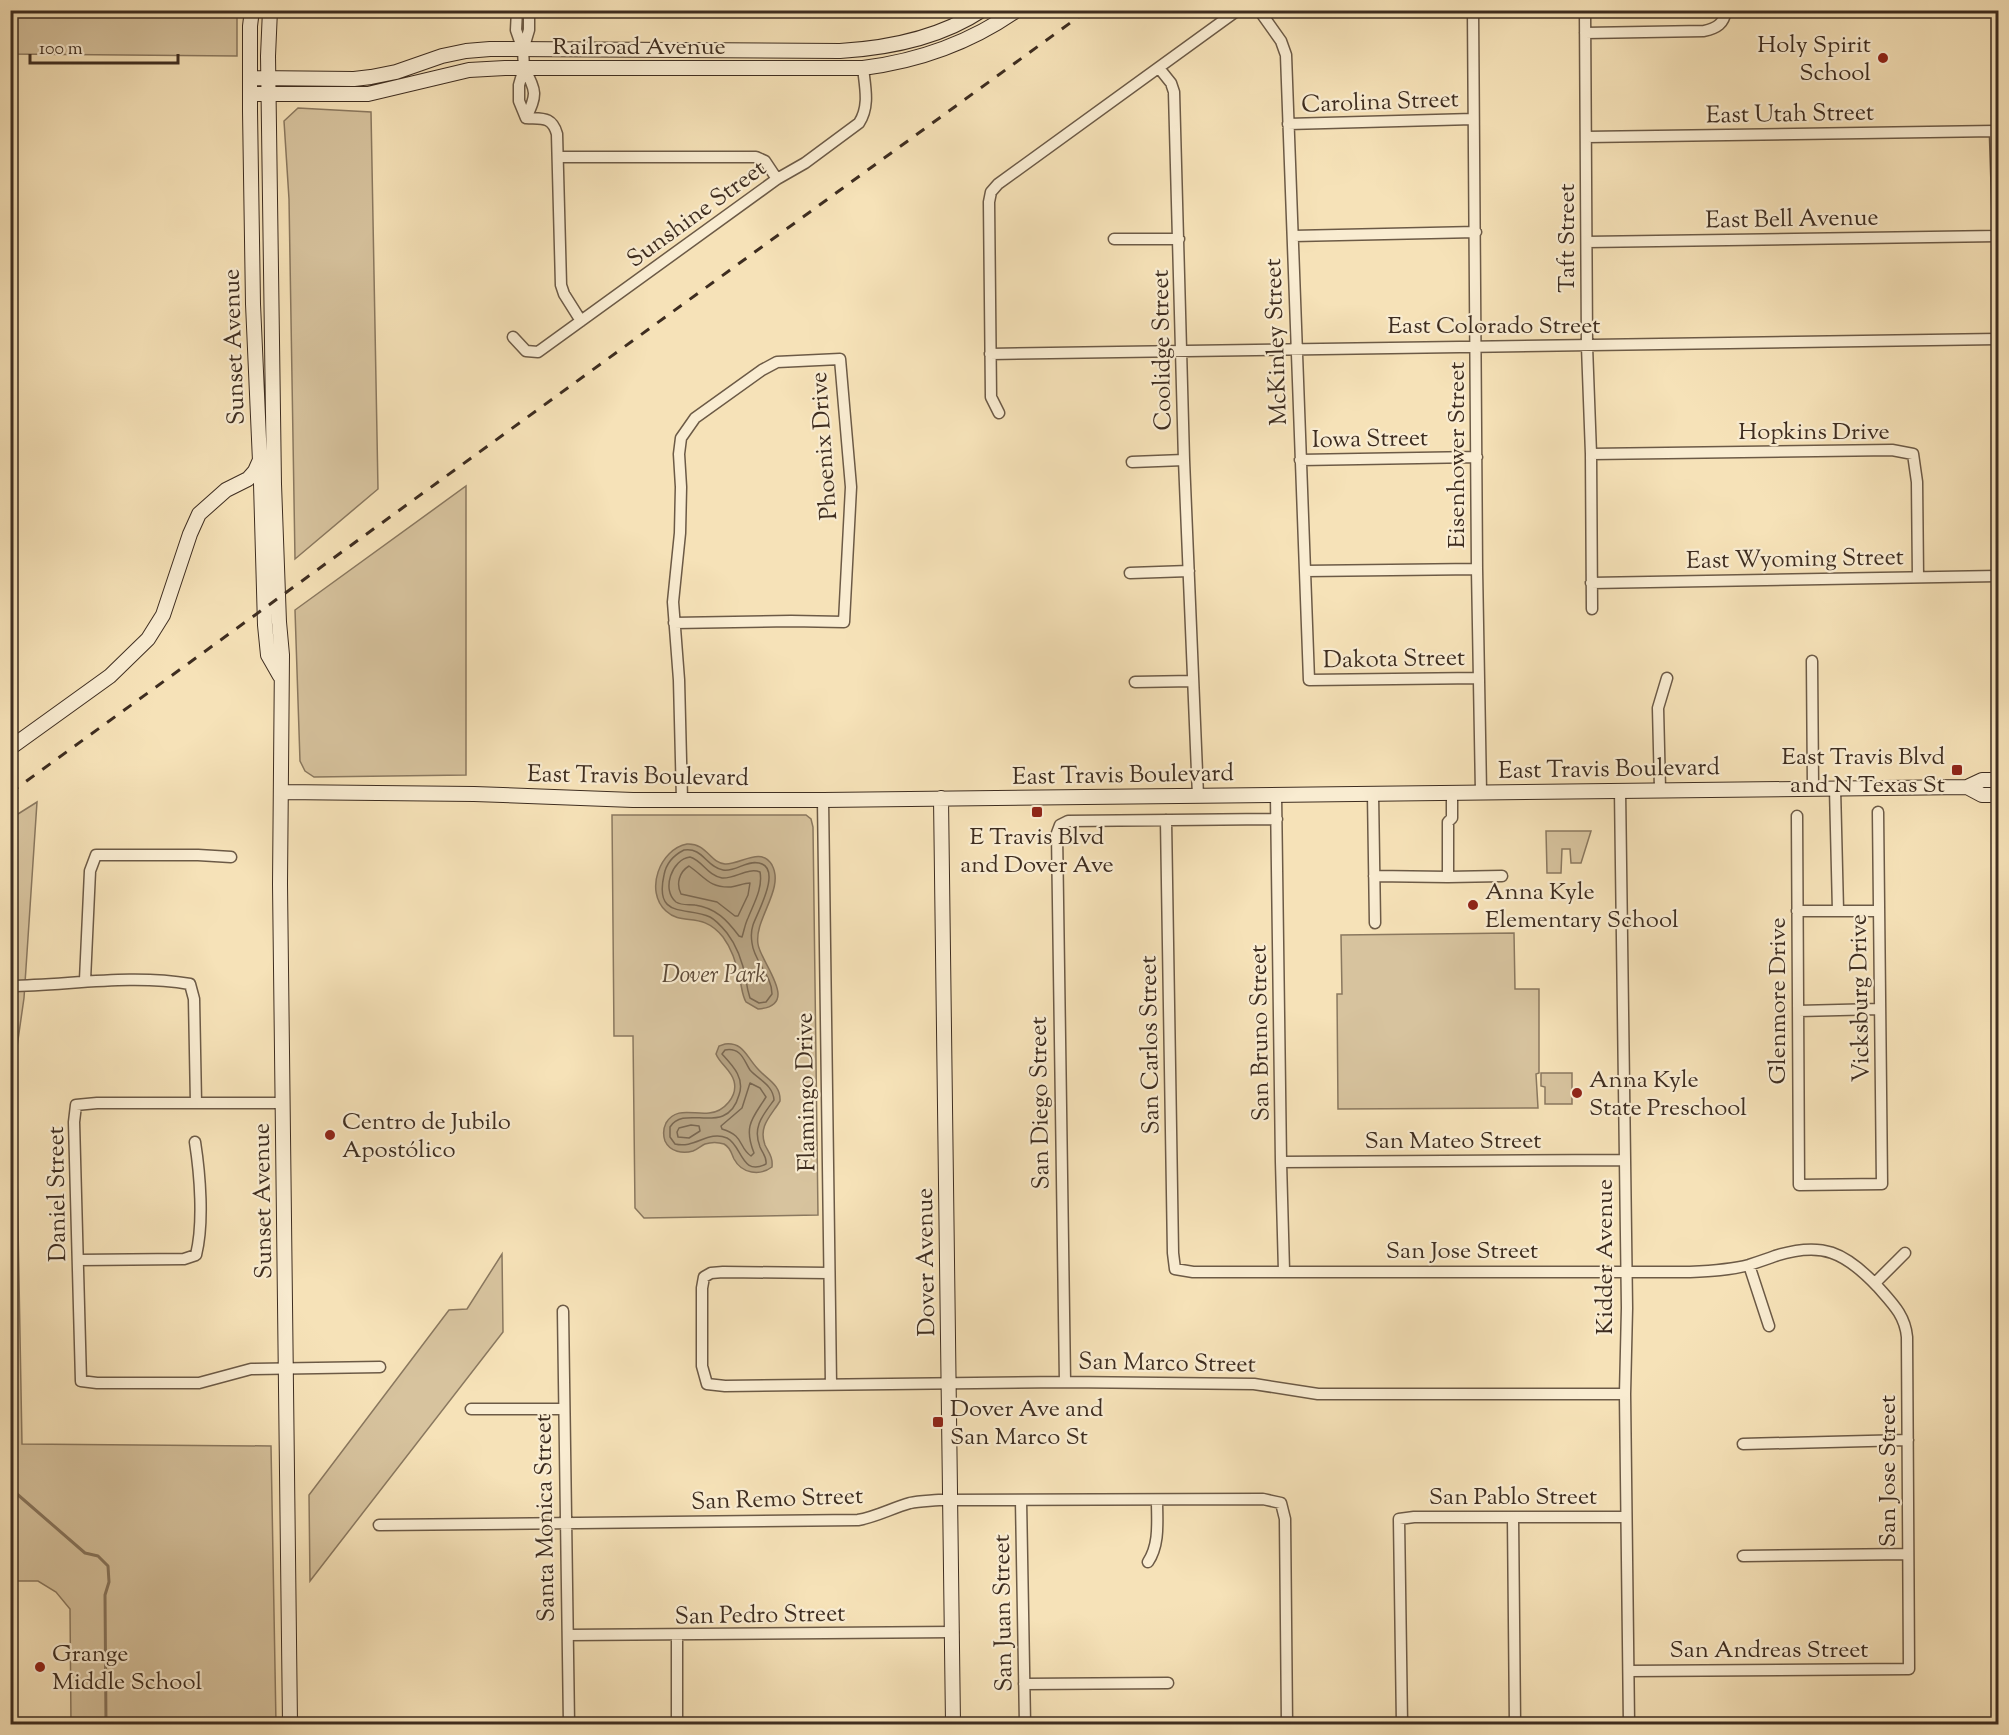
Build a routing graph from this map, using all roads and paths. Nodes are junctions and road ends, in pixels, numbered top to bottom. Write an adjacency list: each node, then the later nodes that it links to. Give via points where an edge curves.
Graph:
1 (252, 10): 17 (main road, Sunset Avenue)
2 (270, 10): 18 (main road, Sunset Avenue)
3 (517, 10): 13 (street, via 516,30)
4 (529, 10): 13 (street)
5 (982, 10): 13 (main road, Railroad Avenue, via 947,29 866,50)
6 (1238, 10): 16 (street)
7 (1259, 10): 22 (street, McKinley Street, via 1285,48)
8 (1473, 10): 21 (street, Eisenhower Street)
9 (1585, 10): 12 (street, Taft Street)
10 (1726, 10): 12 (street, via 1721,24 1704,31)
11 (1012, 12): 15 (main road, Railroad Avenue, via 957,45 904,62)
12 (1585, 33): 23 (street, Taft Street)
13 (523, 50): 14 (street); 18 (main road, Railroad Avenue, via 466,51 396,72 354,79)
14 (524, 68): 15 (main road, Railroad Avenue); 20 (main road, Railroad Avenue, via 470,70 368,94); 24 (street, via 519,101 526,118 546,120 555,126)
15 (863, 68): 25 (street, Sunshine Street, via 867,104 860,123)
16 (1159, 68): 31 (street, Coolidge Street, via 1174,92); 40 (street, via 991,192)
17 (250, 78): 18 (main road, Railroad Avenue); 19 (main road, Sunset Avenue)
18 (268, 79): 20 (main road, Sunset Avenue)
19 (250, 94): 20 (main road, Railroad Avenue); 46 (main road, Sunset Avenue)
20 (268, 94): 48 (main road, Sunset Avenue)
21 (1473, 119): 22 (street, Carolina Street); 27 (street, Eisenhower Street)
22 (1288, 124): 28 (street, McKinley Street)
23 (1586, 138): 26 (street, East Utah Street, via 1995,131); 32 (street, Taft Street)
24 (558, 157): 25 (street, via 756,157 765,161); 33 (street, via 561,285)
25 (777, 179): 33 (street, Sunshine Street)
26 (1998, 224)
27 (1476, 232): 28 (street); 37 (street, Eisenhower Street)
28 (1293, 236): 38 (street, McKinley Street)
29 (1998, 236): 32 (street, East Bell Avenue)
30 (1114, 239): 31 (street, Coolidge Street)
31 (1179, 239): 39 (street, Coolidge Street)
32 (1587, 242): 36 (street, Taft Street)
33 (581, 321): 34 (street, Sunshine Street, via 538,352 526,351)
34 (513, 337)
35 (1998, 339): 36 (street, East Colorado Street)
36 (1587, 346): 37 (street, East Colorado Street); 42 (street, Taft Street)
37 (1476, 347): 38 (street, East Colorado Street); 43 (street, Eisenhower Street)
38 (1297, 348): 39 (street, East Colorado Street); 45 (street, McKinley Street)
39 (1182, 350): 40 (street, East Colorado Street); 44 (street, Coolidge Street)
40 (990, 354): 41 (street, via 991,397)
41 (999, 414)
42 (1591, 454): 55 (street, Hopkins Drive, via 1892,450 1913,454); 56 (street, Taft Street)
43 (1477, 457): 45 (street, Iowa Street); 50 (street, Eisenhower Street)
44 (1184, 460): 47 (street, Coolidge Street); 51 (street, Coolidge Street)
45 (1300, 460): 52 (street, McKinley Street)
46 (260, 462): 48 (main road, Sunset Avenue); 49 (main road, via 248,479)
47 (1132, 462)
48 (268, 484): 49 (main road); 72 (main road, Sunset Avenue, via 282,655)
49 (236, 486): 65 (main road, via 200,514 163,615 148,639 110,676)
50 (1477, 569): 52 (street); 60 (street, Eisenhower Street)
51 (1189, 571): 53 (street); 63 (street, Coolidge Street)
52 (1305, 572): 62 (street, McKinley Street)
53 (1130, 573)
54 (1998, 576): 55 (street, East Wyoming Street)
55 (1918, 577): 56 (street, East Wyoming Street)
56 (1591, 582): 57 (street, Taft Street)
57 (1592, 609)
58 (674, 623): 58 (street, Phoenix Drive, via 681,438 695,418 777,362 840,359 851,487 844,622); 80 (street, Phoenix Drive)
59 (1812, 661): 68 (street)
60 (1479, 678): 62 (street, Dakota Street); 74 (street, Eisenhower Street)
61 (1667, 678): 70 (street, via 1658,708)
62 (1309, 680)
63 (1193, 681): 64 (street); 78 (street, Coolidge Street)
64 (1135, 682)
65 (10, 748)
66 (1998, 780): 67 (main road, East Travis Boulevard, via 1982,780)
67 (1967, 787): 69 (main road, East Travis Boulevard); 77 (main road, East Travis Boulevard, via 1982,795)
68 (1814, 788): 69 (main road, East Travis Boulevard); 70 (main road, East Travis Boulevard)
69 (1835, 788): 92 (street)
70 (1660, 789): 71 (main road, East Travis Boulevard)
71 (1620, 790): 74 (main road, East Travis Boulevard); 102 (street, Kidder Avenue)
72 (280, 792): 80 (main road, East Travis Boulevard); 99 (main road, Sunset Avenue)
73 (1452, 792): 74 (main road, East Travis Boulevard); 75 (main road, East Travis Boulevard); 90 (street)
74 (1481, 792)
75 (1373, 794): 76 (main road, East Travis Boulevard); 88 (street)
76 (1276, 795): 78 (main road, East Travis Boulevard); 84 (street, San Bruno Street)
77 (1998, 795)
78 (1198, 796): 79 (main road, East Travis Boulevard)
79 (941, 798): 81 (main road, East Travis Boulevard); 118 (main road, Dover Avenue)
80 (682, 800): 81 (main road, East Travis Boulevard)
81 (823, 800): 111 (street, Flamingo Drive)
82 (1878, 812): 91 (street, Vicksburg Drive)
83 (1797, 816): 93 (street, Glenmore Drive)
84 (1277, 819): 85 (street, East Travis Boulevard); 103 (street, San Bruno Street)
85 (1167, 820): 86 (street, East Travis Boulevard, via 1068,821); 108 (street, San Carlos Street)
86 (1060, 825): 117 (street, San Diego Street, via 1057,845)
87 (231, 857): 95 (street, via 96,855 90,871)
88 (1374, 876): 90 (street); 94 (street)
89 (1502, 876): 90 (street)
90 (1448, 877)
91 (1879, 910): 92 (street); 97 (street, Vicksburg Drive)
92 (1838, 911): 93 (street)
93 (1797, 912): 98 (street, Glenmore Drive)
94 (1375, 923)
95 (85, 980): 96 (street); 100 (street, via 190,984 194,999)
96 (10, 986)
97 (1880, 1010): 98 (street); 104 (street, Vicksburg Drive, via 1882,1184)
98 (1798, 1011): 104 (street, Glenmore Drive)
99 (283, 1102): 100 (street, Daniel Street); 116 (main road, Sunset Avenue)
100 (196, 1103): 106 (street, Daniel Street, via 76,1105)
101 (195, 1142): 106 (street, via 200,1241 196,1255 184,1259)
102 (1625, 1160): 103 (street, San Mateo Street); 110 (street, Kidder Avenue)
103 (1281, 1162): 109 (street, San Bruno Street)
104 (1799, 1185)
105 (1905, 1253): 112 (street)
106 (78, 1260): 116 (street, Daniel Street, via 81,1381 199,1383 251,1369)
107 (1749, 1265): 110 (street, San Jose Street, via 1719,1271); 112 (street, San Jose Street, via 1778,1255 1818,1249 1835,1252); 114 (street)
108 (1175, 1269): 109 (street, San Jose Street)
109 (1284, 1271): 110 (street, San Jose Street)
110 (1626, 1271): 120 (street, Kidder Avenue)
111 (828, 1273): 119 (street, Flamingo Drive); 119 (street, San Marco Street, via 723,1272 704,1276 702,1366 707,1384)
112 (1875, 1283): 123 (street, San Jose Street, via 1896,1306 1906,1326)
113 (562, 1311): 122 (street, Santa Monica Street)
114 (1769, 1326)
115 (380, 1367): 116 (street)
116 (287, 1369): 143 (main road, Sunset Avenue)
117 (1065, 1382): 118 (street, San Marco Street); 120 (street, San Marco Street, via 1254,1384 1318,1394)
118 (949, 1383): 119 (street, San Marco Street); 127 (main road, Dover Avenue)
119 (831, 1384)
120 (1625, 1394): 129 (street, Kidder Avenue)
121 (471, 1409): 122 (street)
122 (563, 1409): 130 (street, Santa Monica Street)
123 (1908, 1440): 124 (street); 132 (street, San Jose Street)
124 (1743, 1444)
125 (1021, 1500): 126 (street, San Remo Street); 127 (street, San Remo Street); 141 (street, San Juan Street)
126 (1157, 1500): 134 (street, via 1157,1533 1154,1553); 147 (street, San Remo Street, via 1263,1499 1281,1503 1285,1519)
127 (950, 1501): 130 (street, San Remo Street, via 921,1501 858,1520); 135 (main road, Dover Avenue)
128 (1513, 1517): 129 (street, San Pablo Street); 148 (street, San Pablo Street, via 1399,1519); 149 (street)
129 (1626, 1517): 139 (street, Kidder Avenue)
130 (567, 1524): 131 (street, San Remo Street); 136 (street, Santa Monica Street)
131 (379, 1525)
132 (1908, 1554): 133 (street); 138 (street, San Jose Street)
133 (1743, 1556)
134 (1148, 1562)
135 (953, 1632): 137 (street, San Pedro Street); 145 (main road, Dover Avenue)
136 (568, 1635): 137 (street, San Pedro Street); 144 (street, Santa Monica Street)
137 (677, 1636): 142 (street)
138 (1909, 1669): 139 (street, San Andreas Street)
139 (1629, 1671): 150 (street, Kidder Avenue)
140 (1168, 1683): 141 (street)
141 (1024, 1684): 146 (street, San Juan Street)
142 (677, 1719)
143 (291, 1725)
144 (569, 1725)
145 (953, 1725)
146 (1025, 1725)
147 (1287, 1725)
148 (1402, 1725)
149 (1515, 1725)
150 (1629, 1725)

